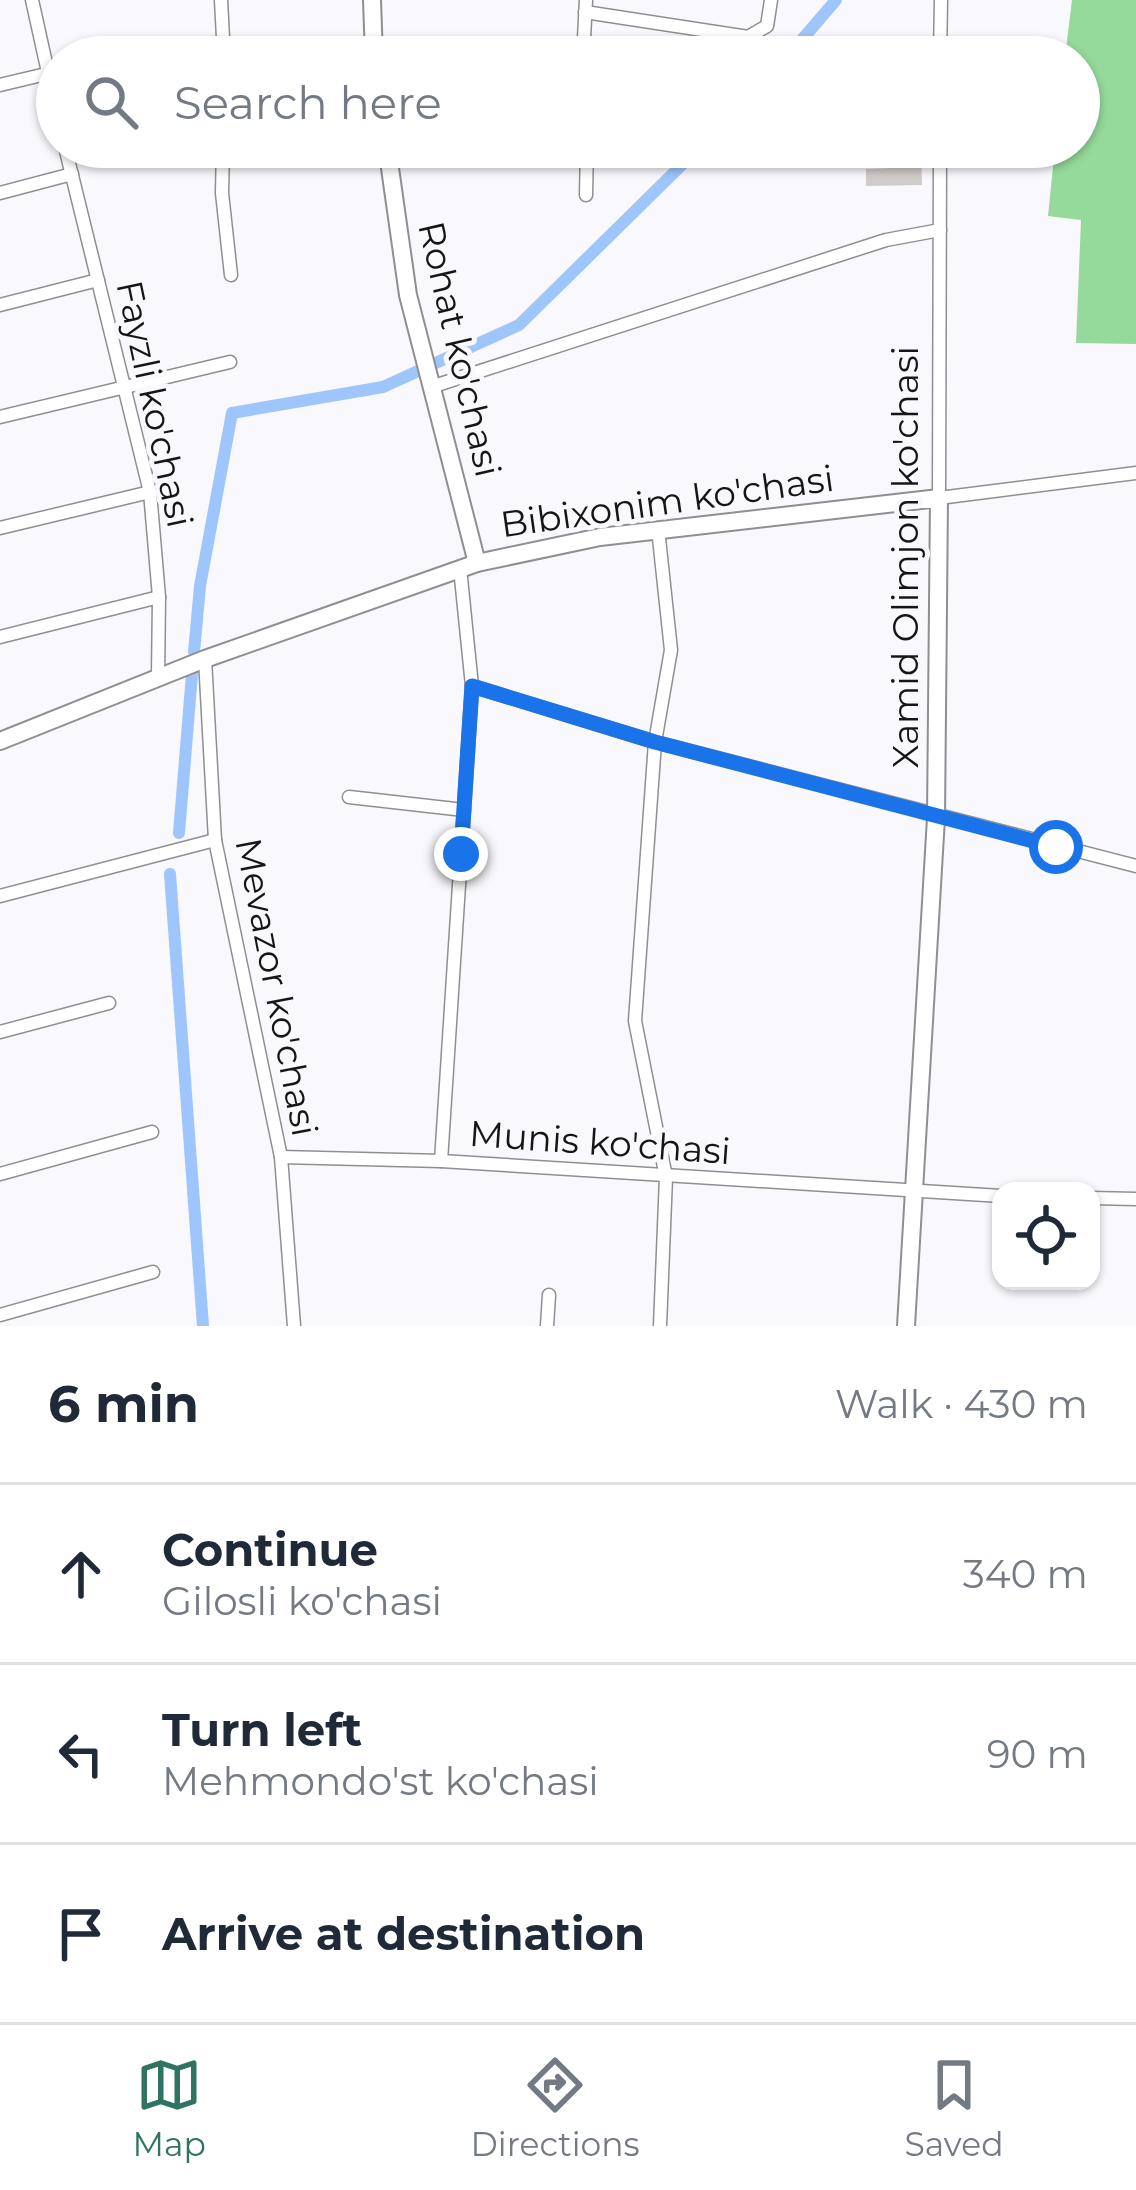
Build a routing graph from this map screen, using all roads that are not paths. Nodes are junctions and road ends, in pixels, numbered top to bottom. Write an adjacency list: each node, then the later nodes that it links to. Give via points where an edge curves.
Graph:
1 (32, 0): 7 (street)
2 (220, 0): 8 (street)
3 (372, 0): 9 (main road)
4 (771, 0): 12 (street, via 767,26)
5 (940, 0): 13 (street)
6 (585, 6): 10 (street); 11 (street)
7 (39, 36)
8 (223, 36)
9 (373, 36)
10 (584, 36)
11 (743, 36)
12 (750, 36)
13 (940, 36)
14 (36, 77): 15 (street)
15 (0, 86)
16 (70, 168): 21 (street, Fayzli ko'chasi)
17 (223, 168): 25 (street)
18 (389, 168): 30 (main road, Rohat ko'chasi)
19 (587, 168): 23 (street)
20 (940, 168): 24 (street, Xamid Olimjon ko'chasi)
21 (72, 174): 22 (street); 26 (street, Fayzli ko'chasi)
22 (0, 193)
23 (586, 195)
24 (940, 230): 30 (street, via 886,240); 34 (street, Xamid Olimjon ko'chasi)
25 (231, 275)
26 (98, 280): 27 (street); 29 (street, Fayzli ko'chasi)
27 (0, 305)
28 (230, 362): 29 (street)
29 (128, 386): 31 (street); 33 (street, Fayzli ko'chasi)
30 (431, 387): 37 (main road, Rohat ko'chasi)
31 (0, 417)
32 (1136, 473): 34 (street)
33 (150, 492): 35 (street); 38 (street, Fayzli ko'chasi)
34 (939, 498): 36 (main road, Bibixonim ko'chasi); 47 (main road, Xamid Olimjon ko'chasi)
35 (0, 528)
36 (658, 529): 37 (main road, Bibixonim ko'chasi); 44 (street, via 670,650)
37 (469, 566): 40 (main road, Bibixonim ko'chasi); 42 (street)
38 (159, 597): 39 (street); 41 (street, Fayzli ko'chasi)
39 (0, 637)
40 (205, 659): 41 (main road, Bibixonim ko'chasi); 48 (street, Mevazor ko'chasi)
41 (158, 676): 43 (main road, Bibixonim ko'chasi)
42 (472, 686): 44 (street); 46 (street)
43 (0, 741)
44 (655, 742): 47 (street); 57 (street, via 635,1021)
45 (350, 797): 46 (street)
46 (464, 810): 55 (street)
47 (936, 818): 49 (street); 58 (main road, Xamid Olimjon ko'chasi)
48 (215, 840): 50 (street); 54 (street, Mevazor ko'chasi)
49 (1136, 866)
50 (0, 896)
51 (109, 1003): 52 (street)
52 (0, 1032)
53 (152, 1132): 56 (street)
54 (281, 1157): 55 (street, Munis ko'chasi); 65 (street, Mevazor ko'chasi)
55 (441, 1161): 57 (street, Munis ko'chasi)
56 (0, 1174)
57 (666, 1178): 58 (street, Munis ko'chasi); 67 (street)
58 (914, 1193): 59 (street, Munis ko'chasi); 68 (main road, Xamid Olimjon ko'chasi)
59 (992, 1196)
60 (1100, 1198): 61 (street)
61 (1136, 1199)
62 (153, 1272): 64 (street)
63 (549, 1295): 66 (street)
64 (0, 1315)
65 (294, 1326)
66 (548, 1326)
67 (660, 1326)
68 (906, 1326)

